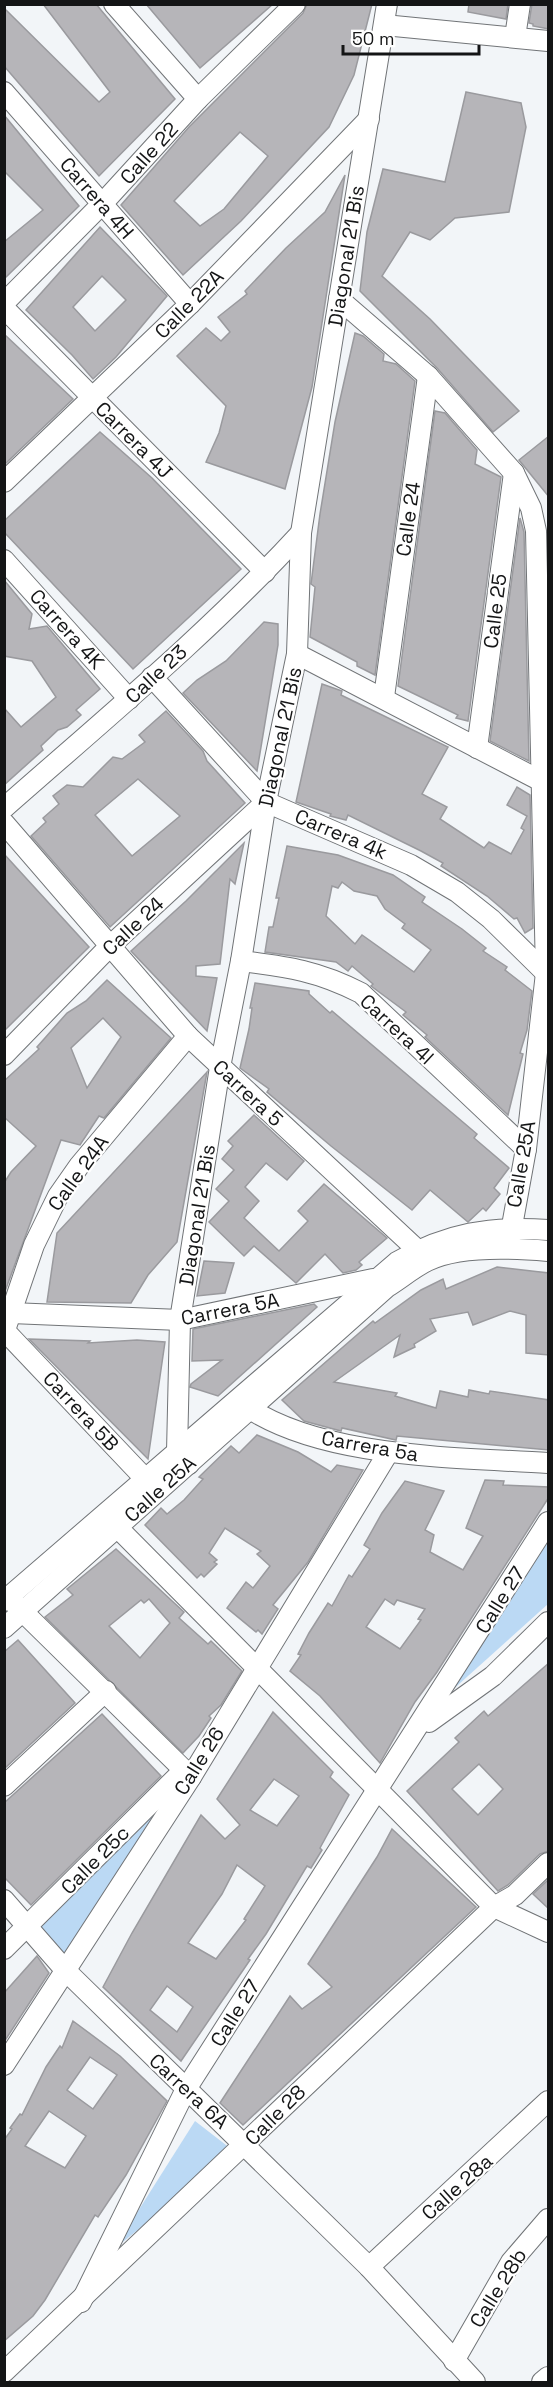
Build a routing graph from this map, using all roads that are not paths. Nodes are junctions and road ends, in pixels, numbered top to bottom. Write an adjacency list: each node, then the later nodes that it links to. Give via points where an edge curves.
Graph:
1 (114, 4): 9 (street)
2 (295, 4): 9 (street, Calle 22)
3 (387, 4): 5 (street, Diagonal 21 Bis)
4 (520, 4): 6 (street)
5 (384, 25): 6 (street); 10 (street, Diagonal 21 Bis)
6 (515, 37): 7 (street)
7 (549, 41)
8 (4, 92): 11 (street, Carrera 4H)
9 (198, 99): 11 (street, Calle 22)
10 (369, 119): 12 (street, Diagonal 21 Bis); 14 (street, Calle 22A)
11 (102, 204): 13 (street, Calle 22); 14 (street, Carrera 4H)
12 (339, 299): 16 (street, Calle 25A); 20 (street, Diagonal 21 Bis)
13 (4, 303)
14 (190, 304): 17 (street, Calle 22A)
15 (4, 308): 17 (street, Carrera 4J)
16 (428, 376): 18 (street, Calle 25A); 25 (street, Calle 24)
17 (93, 399): 19 (street, Calle 22A); 22 (street, Carrera 4J)
18 (514, 473): 27 (street, Calle 25); 28 (street, Calle 25A, via 537,531)
19 (4, 483)
20 (301, 533): 22 (street, Calle 23); 23 (street, Diagonal 21 Bis)
21 (4, 560): 26 (street, Carrera 4K)
22 (266, 572): 24 (street, Calle 23)
23 (297, 654): 25 (street); 29 (street, Diagonal 21 Bis)
24 (152, 677): 26 (street, Calle 23); 29 (street, Carrera 4k)
25 (384, 697): 27 (street)
26 (129, 699): 30 (street, Calle 23)
27 (477, 748): 28 (street)
28 (543, 782): 34 (street, Calle 25A)
29 (266, 802): 32 (street, Calle 24); 33 (street, Diagonal 21 Bis); 34 (street, Carrera 4k, via 411,865 448,887 491,919)
30 (4, 808)
31 (4, 823): 32 (street, Carrera 5)
32 (110, 946): 35 (street, Carrera 5); 36 (street, Calle 24)
33 (241, 961): 37 (street, Diagonal 21 Bis); 38 (street, Carrera 4l, via 304,969 361,993)
34 (546, 973): 38 (street, Calle 25A)
35 (188, 1036): 37 (street, Carrera 5); 46 (street, Calle 24A, via 58,1196 34,1245)
36 (4, 1055)
37 (220, 1067): 43 (street, Carrera 5); 45 (street, Diagonal 21 Bis)
38 (526, 1149): 39 (street, Calle 25A)
39 (510, 1228): 40 (street); 41 (street, Calle 25A); 43 (street, via 466,1233)
40 (549, 1230)
41 (508, 1248): 42 (street); 43 (street)
42 (549, 1251)
43 (423, 1255): 44 (street, Calle 25A); 47 (street, Calle 25A)
44 (374, 1279): 45 (street, Carrera 5A); 47 (street, Calle 25A)
45 (180, 1320): 46 (street, Carrera 5A); 49 (street, Diagonal 21 Bis)
46 (7, 1324): 51 (street, Carrera 5B)
47 (243, 1405): 48 (street, Carrera 5a, via 302,1433); 49 (street, Calle 25A)
48 (388, 1453): 50 (street, Carrera 5a); 58 (street, Calle 26)
49 (183, 1458): 51 (street, Calle 25A)
50 (549, 1463)
51 (151, 1485): 52 (street, Calle 25A)
52 (111, 1521): 54 (street, Calle 25A); 55 (street, Calle 25A); 58 (street)
53 (549, 1522): 60 (street, Calle 27)
54 (6, 1597): 55 (street)
55 (22, 1612): 57 (street, Calle 25A); 59 (street)
56 (549, 1622): 60 (street, Calle 27, via 493,1676 438,1713)
57 (4, 1628)
58 (256, 1669): 61 (street, Calle 26); 63 (street)
59 (106, 1692): 61 (street); 62 (street)
60 (412, 1738): 63 (street, Calle 27)
61 (187, 1773): 67 (street, Calle 25c); 70 (street, Calle 26)
62 (4, 1786)
63 (376, 1790): 66 (street); 72 (street, Calle 27)
64 (549, 1863): 66 (street, Calle 28, via 515,1895)
65 (4, 1900): 67 (street, Carrera 6A)
66 (494, 1907): 68 (street); 74 (street, Calle 28)
67 (28, 1927): 69 (street, Calle 25c); 70 (street, Carrera 6A)
68 (549, 1932)
69 (4, 1949)
70 (66, 1971): 71 (street, Calle 26); 72 (street, Carrera 6A)
71 (4, 2066)
72 (186, 2089): 74 (street, Carrera 6A); 77 (street, Calle 27)
73 (548, 2106): 76 (street, Calle 28a)
74 (245, 2144): 76 (street, Carrera 6A); 77 (street, Calle 28)
75 (549, 2219): 78 (street, Calle 28b, via 511,2262)
76 (369, 2267): 78 (street, Carrera 6A)
77 (81, 2302): 79 (street, Calle 28)
78 (454, 2361): 81 (street, Carrera 6A)
79 (4, 2372)
80 (549, 2377): 82 (street)
81 (475, 2382)
82 (542, 2382)

